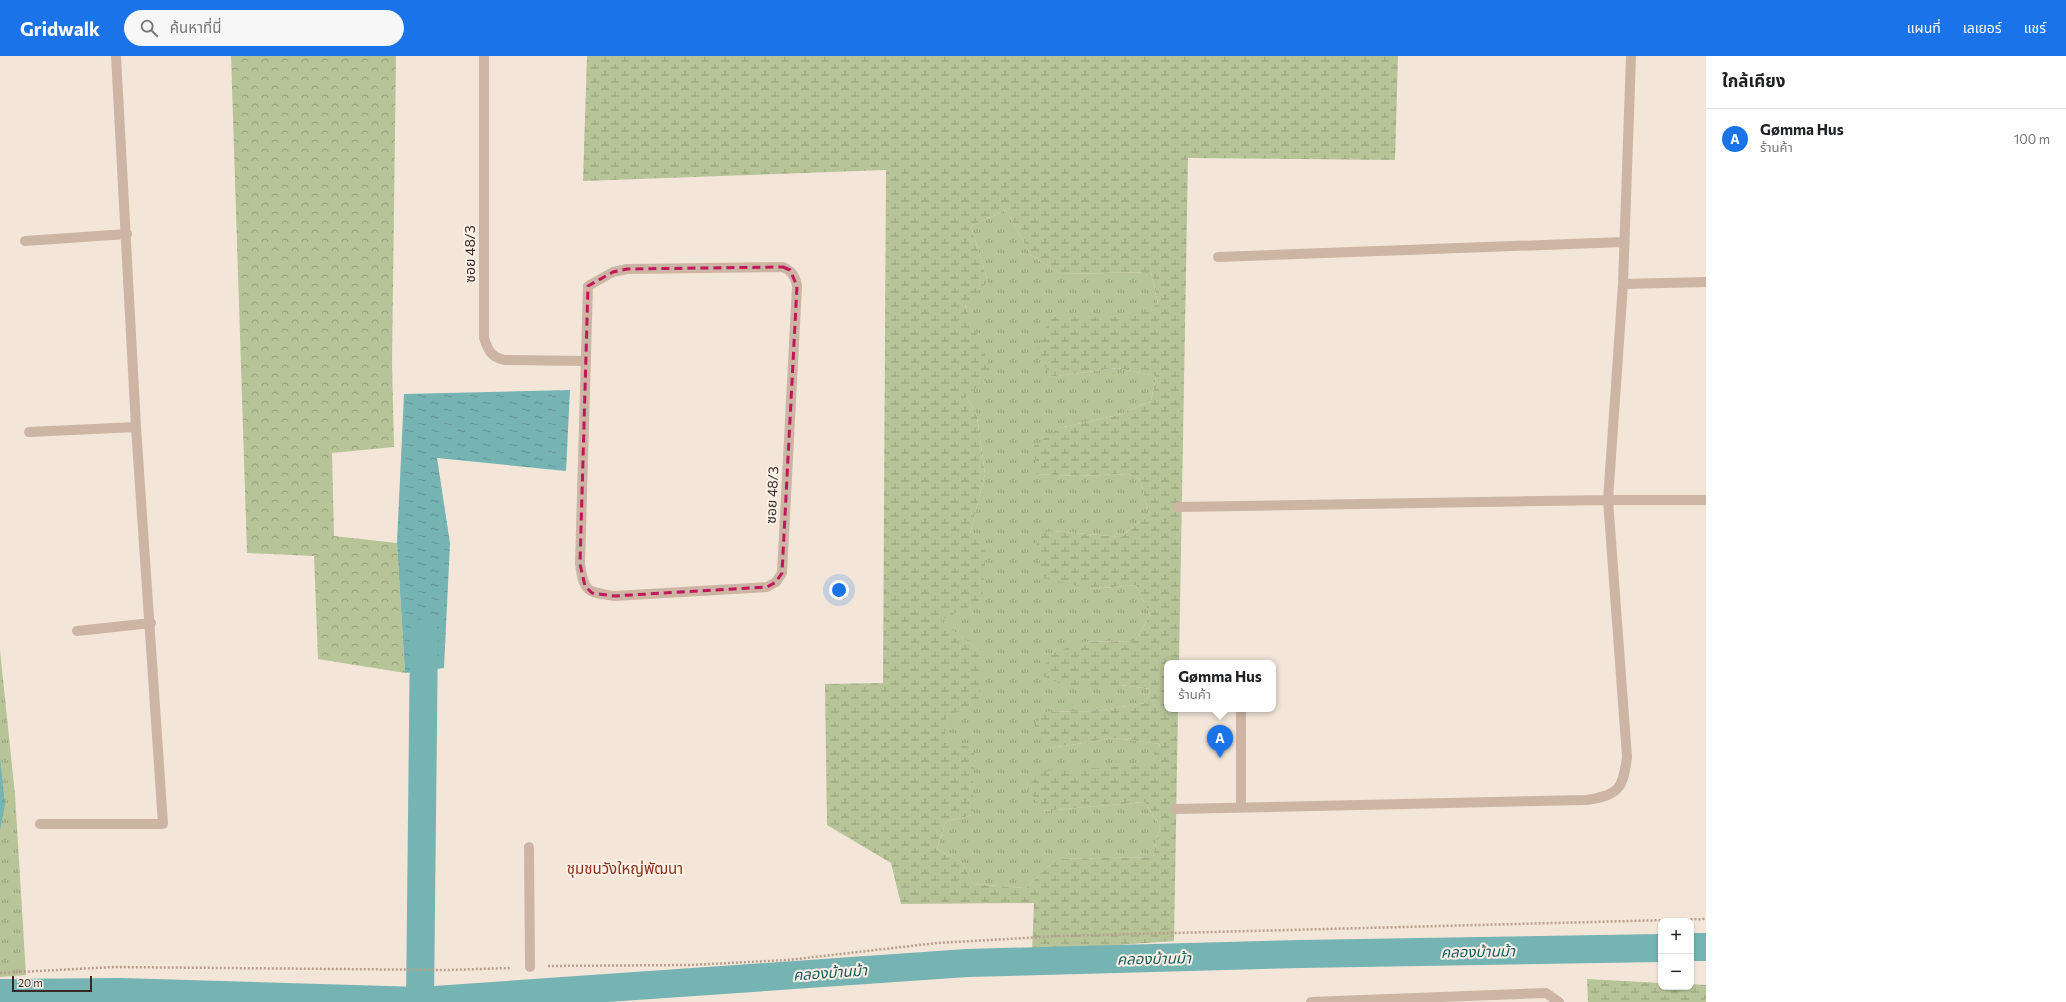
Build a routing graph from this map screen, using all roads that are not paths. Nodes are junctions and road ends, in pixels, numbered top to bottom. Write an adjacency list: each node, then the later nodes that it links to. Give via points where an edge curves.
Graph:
1 (116, 56): 4 (street)
2 (484, 56): 10 (street, ซอย 48/3, via 486,344 494,358 504,360)
3 (1631, 56): 6 (street)
4 (127, 234): 5 (street); 11 (street)
5 (25, 240)
6 (1624, 242): 7 (street); 9 (street)
7 (1218, 257)
8 (1706, 282): 9 (street)
9 (1623, 284): 13 (street)
10 (586, 361): 10 (street, ซอย 48/3, via 588,286 613,272 628,269 783,267 790,270 795,276 797,286 782,573 776,582 767,587 614,596 592,593 585,586 580,564)
11 (136, 427): 12 (street); 16 (street)
12 (29, 432)
13 (1608, 500): 14 (street); 15 (street); 19 (street, via 1627,757 1624,779 1618,788 1605,797 1586,800)
14 (1706, 500)
15 (1178, 507)
16 (151, 623): 17 (street); 21 (street, via 163,824)
17 (76, 631)
18 (1241, 712): 19 (street)
19 (1242, 808): 20 (street)
20 (1176, 809)
21 (40, 824)
22 (528, 847): 23 (street)
23 (530, 967)
24 (1311, 1002): 25 (street, via 1546,993)
25 (1559, 1002)

